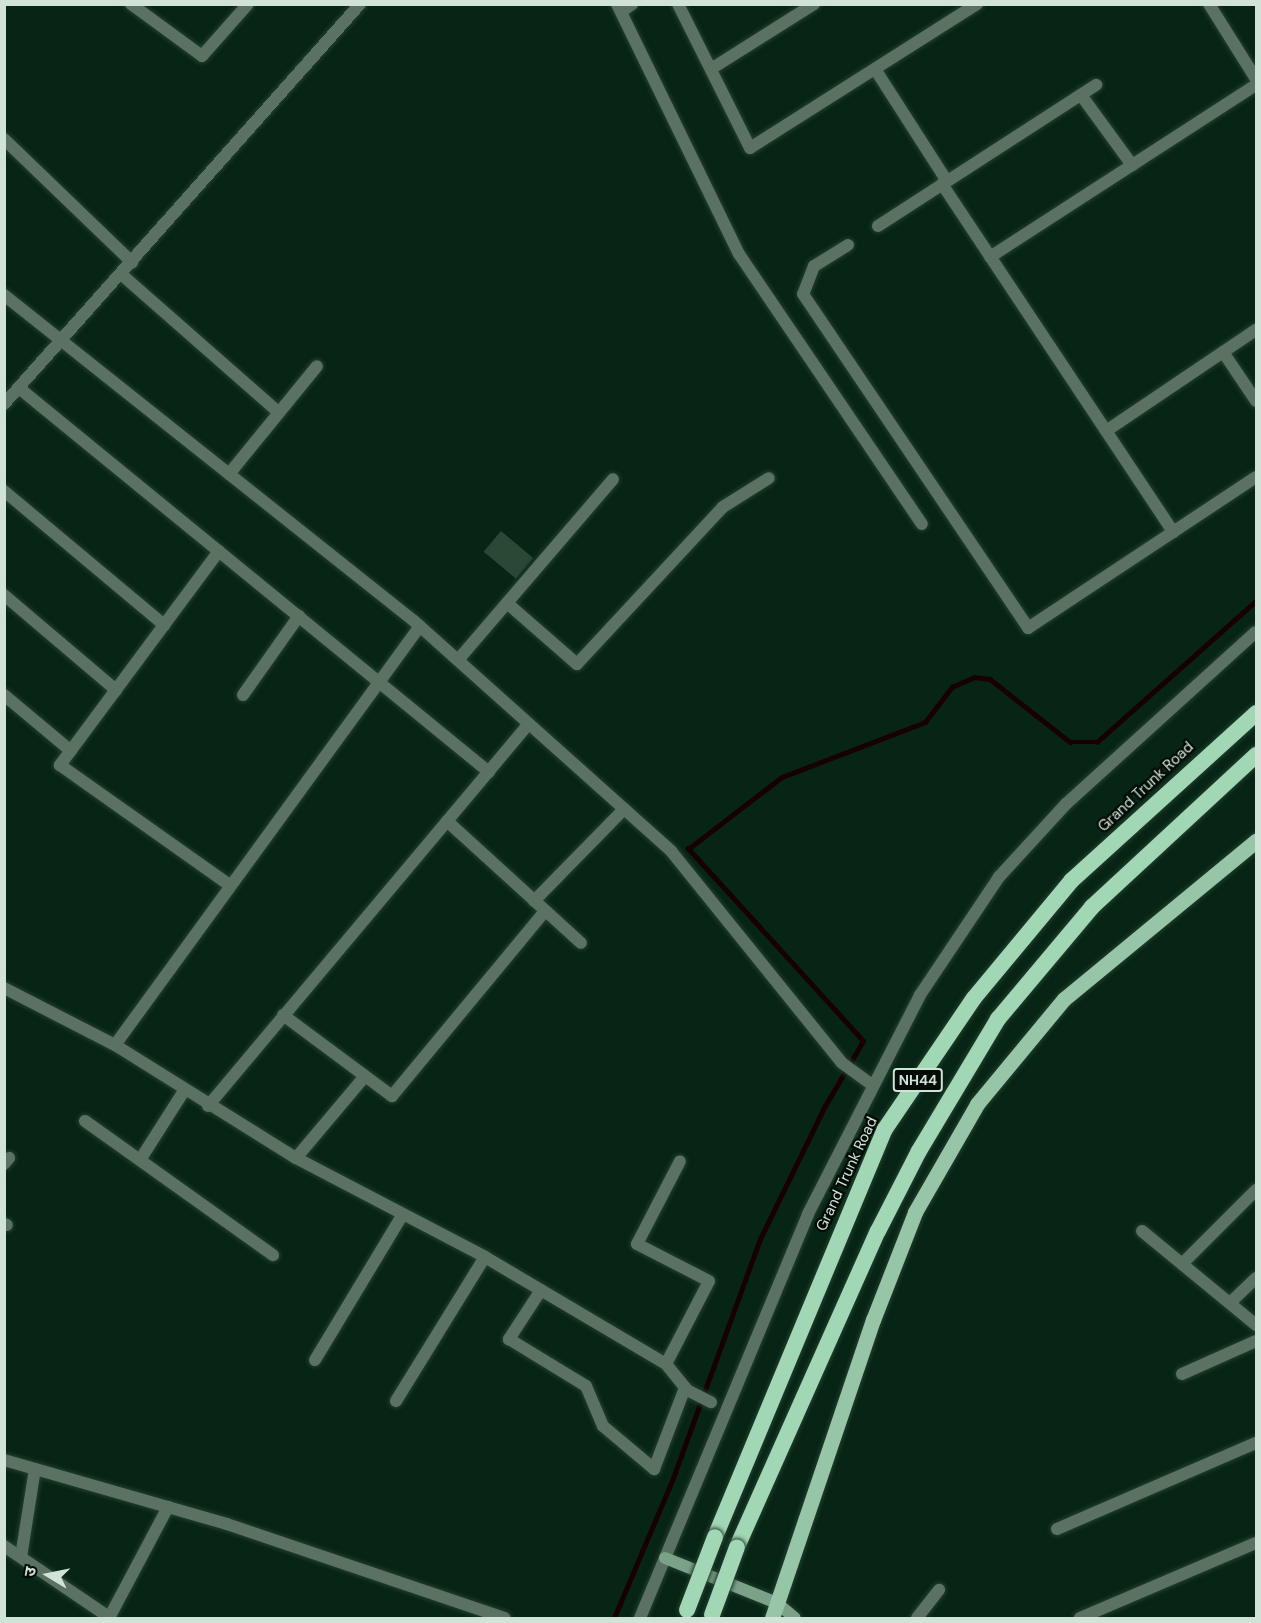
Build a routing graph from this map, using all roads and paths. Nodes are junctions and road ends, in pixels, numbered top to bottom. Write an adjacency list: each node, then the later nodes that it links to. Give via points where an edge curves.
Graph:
1 (130, 4): 2 (street, via 202,56)
2 (248, 4)
3 (360, 4): 21 (street)
4 (632, 4): 9 (street)
5 (678, 4): 10 (street)
6 (813, 4): 10 (street)
7 (977, 4): 11 (street)
8 (1209, 4): 12 (street)
9 (619, 8): 38 (street, via 739,254)
10 (711, 69): 11 (street, via 750,148)
11 (875, 69): 17 (street)
12 (1256, 78): 16 (street)
13 (1096, 85): 14 (street)
14 (1081, 95): 16 (street); 17 (street)
15 (4, 139): 21 (street)
16 (1132, 165): 20 (street)
17 (944, 183): 18 (street); 20 (street)
18 (878, 226)
19 (848, 245): 39 (street, via 814,266 803,294 1028,628)
20 (990, 257): 32 (street)
21 (132, 262): 22 (street)
22 (121, 274): 25 (street); 31 (street)
23 (4, 295): 25 (street)
24 (1257, 330): 26 (street)
25 (61, 342): 28 (street); 33 (street)
26 (1223, 352): 30 (street); 32 (street)
27 (317, 366): 31 (street)
28 (19, 388): 29 (street); 40 (street)
29 (6, 401)
30 (1257, 401)
31 (279, 412): 33 (street)
32 (1106, 431): 39 (street)
33 (229, 474): 45 (street)
34 (1257, 477): 39 (street)
35 (613, 478): 42 (street)
36 (769, 478): 42 (street, via 723,507 577,664)
37 (4, 491): 44 (street)
38 (922, 524)
39 (1173, 532)
40 (219, 551): 43 (street); 44 (street)
41 (4, 595): 49 (street)
42 (507, 603): 47 (street)
43 (299, 616): 48 (street); 51 (street)
44 (164, 626): 49 (street)
45 (420, 626): 47 (street); 48 (street)
46 (1257, 632): 68 (street, via 1066,804 999,877 920,995)
47 (458, 660): 53 (street)
48 (379, 686): 56 (street); 60 (street)
49 (116, 690): 54 (street)
50 (4, 695): 54 (street)
51 (243, 695)
52 (1257, 713): 104 (highway, Grand Trunk Road / NH44, bridge, via 1071,881 974,998 885,1129)
53 (529, 724): 56 (street); 57 (street)
54 (71, 751): 60 (street, via 60,765)
55 (1257, 755): 105 (highway, NH44, bridge, via 1092,907 998,1019 919,1151 878,1231 737,1547)
56 (489, 772): 58 (street)
57 (624, 809): 61 (street); 68 (street, via 672,851 842,1063)
58 (447, 821): 61 (street); 65 (street)
59 (1257, 841): 102 (main road, via 1064,999 977,1104 915,1212 873,1320)
60 (228, 884): 66 (street)
61 (534, 901): 62 (street)
62 (545, 911): 63 (street); 67 (street, via 392,1096)
63 (581, 943)
64 (4, 988): 66 (street)
65 (283, 1015): 67 (street); 70 (street)
66 (115, 1045): 69 (street)
67 (365, 1076): 72 (street)
68 (872, 1085): 100 (street, via 808,1214)
69 (184, 1091): 70 (street); 73 (street)
70 (208, 1106): 72 (street)
71 (85, 1121): 73 (street)
72 (296, 1158): 76 (street)
73 (140, 1160): 78 (street)
74 (680, 1161): 87 (street, via 637,1244 710,1281)
75 (1257, 1190): 80 (street)
76 (403, 1215): 79 (street); 86 (street)
77 (1142, 1231): 80 (street)
78 (273, 1255)
79 (485, 1257): 82 (street); 90 (street)
80 (1182, 1264): 83 (street)
81 (1257, 1278): 83 (street)
82 (541, 1290): 87 (street); 89 (street, via 510,1339 586,1386 603,1426 654,1469)
83 (1230, 1303): 84 (street)
84 (1257, 1325)
85 (1257, 1341): 88 (street)
86 (315, 1360)
87 (666, 1364): 89 (street)
88 (1182, 1374)
89 (686, 1389): 91 (street)
90 (396, 1401)
91 (711, 1402)
92 (1257, 1443): 96 (street)
93 (4, 1460): 94 (street)
94 (35, 1468): 95 (street); 99 (street)
95 (168, 1507): 103 (street); 106 (street)
96 (1057, 1529)
97 (1257, 1543): 112 (street)
98 (4, 1546): 99 (street)
99 (21, 1557): 106 (street)
100 (665, 1558): 102 (main road); 108 (street)
101 (939, 1590): 111 (street)
102 (777, 1603): 109 (main road); 110 (main road)
103 (475, 1614): 107 (street)
104 (685, 1614)
105 (711, 1617)
106 (109, 1618)
107 (504, 1618)
108 (640, 1618)
109 (772, 1618)
110 (795, 1618)
111 (917, 1618)
112 (1080, 1618)

